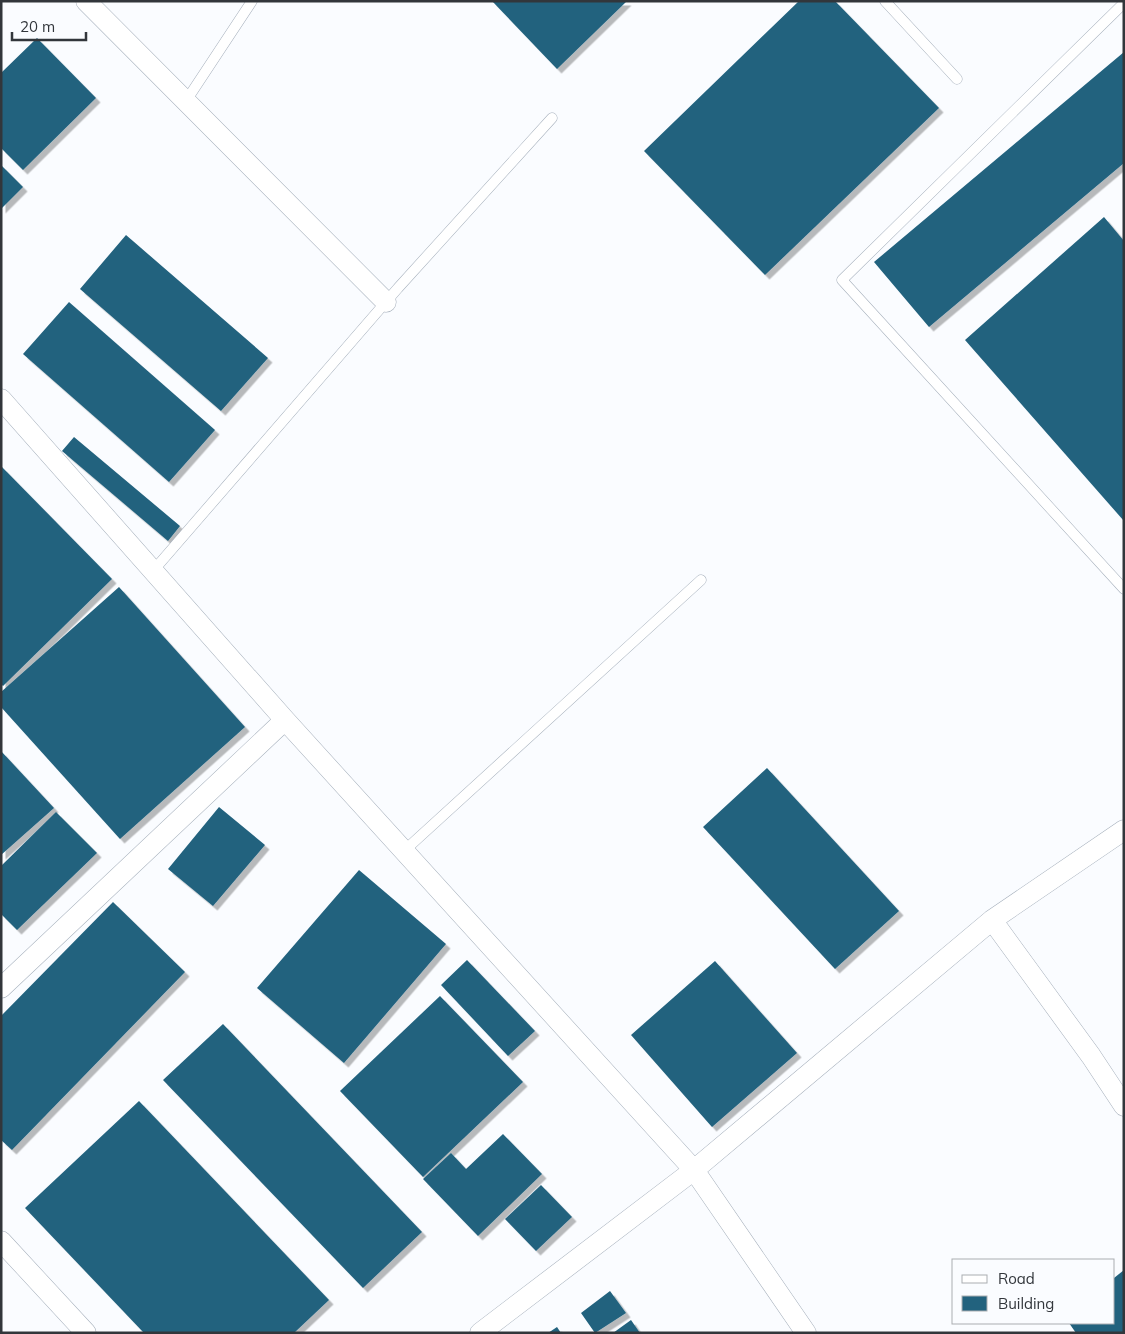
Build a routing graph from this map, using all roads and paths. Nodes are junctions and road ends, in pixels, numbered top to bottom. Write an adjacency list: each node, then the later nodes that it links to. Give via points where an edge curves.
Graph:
1 (86, 1): 6 (street)
2 (252, 1): 6 (lane)
3 (885, 1): 5 (lane)
4 (1124, 3): 12 (lane, via 842,280)
5 (957, 79)
6 (186, 101): 8 (street)
7 (552, 118): 8 (lane)
8 (386, 302): 10 (lane)
9 (1, 399): 10 (street)
10 (153, 570): 13 (street)
11 (701, 580): 15 (lane)
12 (1124, 589)
13 (285, 720): 15 (street); 17 (street)
14 (1124, 830): 16 (street)
15 (404, 851): 19 (street)
16 (992, 920): 18 (street); 19 (street)
17 (1, 988)
18 (1124, 1106)
19 (694, 1170): 22 (street); 23 (street)
20 (1, 1241): 21 (street)
21 (86, 1333)
22 (480, 1333)
23 (806, 1333)

